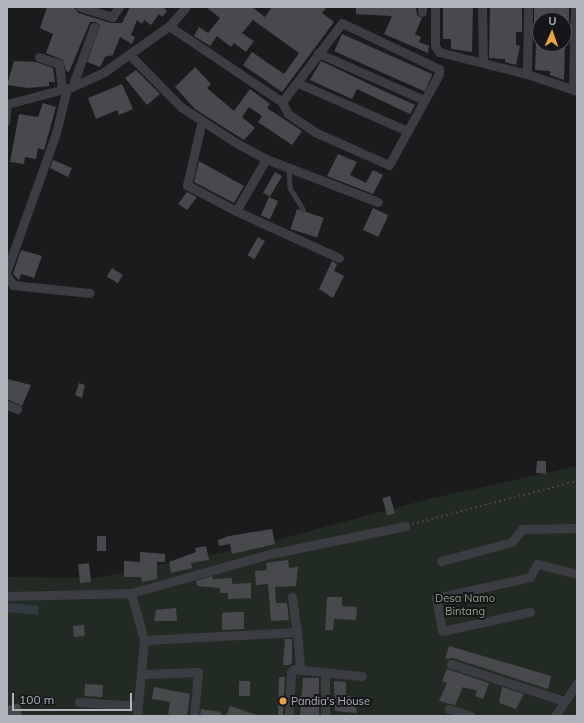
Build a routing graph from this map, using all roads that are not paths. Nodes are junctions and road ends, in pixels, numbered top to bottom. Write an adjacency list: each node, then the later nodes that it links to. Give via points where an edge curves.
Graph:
1 (80, 7): 2 (street, via 112,17 116,15)
2 (119, 7)
3 (186, 7): 8 (street)
4 (435, 7): 14 (street, via 435,46 438,50)
5 (482, 7): 14 (street)
6 (528, 7): 15 (street)
7 (575, 7): 10 (street)
8 (168, 26): 12 (street); 20 (street)
9 (94, 27): 17 (street)
10 (576, 34): 18 (street)
11 (318, 53): 16 (street); 19 (street); 19 (street, via 340,23 350,25 438,67 439,74)
12 (130, 55): 17 (street, via 104,72); 22 (street, via 181,107)
13 (39, 57): 17 (street, via 59,64)
14 (483, 62): 15 (street)
15 (527, 74): 18 (street)
16 (298, 83): 20 (street); 24 (street)
17 (67, 88): 21 (street); 31 (street, via 56,133)
18 (575, 90)
19 (424, 100): 24 (street)
20 (282, 102): 24 (street, via 288,114 315,132 387,164 392,163)
21 (8, 104): 23 (lane)
22 (202, 121): 25 (street); 29 (street, via 186,184)
23 (7, 123)
24 (408, 131)
25 (266, 159): 26 (street); 29 (street)
26 (289, 168): 27 (street); 28 (lane, via 290,188)
27 (378, 202)
28 (303, 209)
29 (236, 211): 30 (street)
30 (339, 258)
31 (7, 270)
32 (7, 279): 33 (street, via 13,285)
33 (90, 293)
34 (7, 405): 35 (street)
35 (16, 409)
36 (404, 526): 40 (street, via 270,554)
37 (577, 528): 38 (street, via 522,529 512,542)
38 (440, 561)
39 (577, 574): 43 (street, via 537,564 530,577 436,598 442,631)
40 (131, 593): 41 (street); 45 (street)
41 (7, 596)
42 (292, 598): 44 (street)
43 (530, 612)
44 (297, 632): 45 (street); 47 (street)
45 (144, 640): 48 (street)
46 (451, 664): 52 (street)
47 (300, 670): 49 (street); 58 (street, via 291,672)
48 (143, 674): 54 (street); 57 (street, via 198,672)
49 (325, 674): 50 (street); 59 (street)
50 (362, 676)
51 (577, 683): 52 (street)
52 (564, 701): 61 (street)
53 (79, 702): 54 (street)
54 (138, 706): 56 (street)
55 (450, 710): 60 (street)
56 (137, 716)
57 (194, 716)
58 (289, 716)
59 (326, 716)
60 (471, 716)
61 (555, 716)

